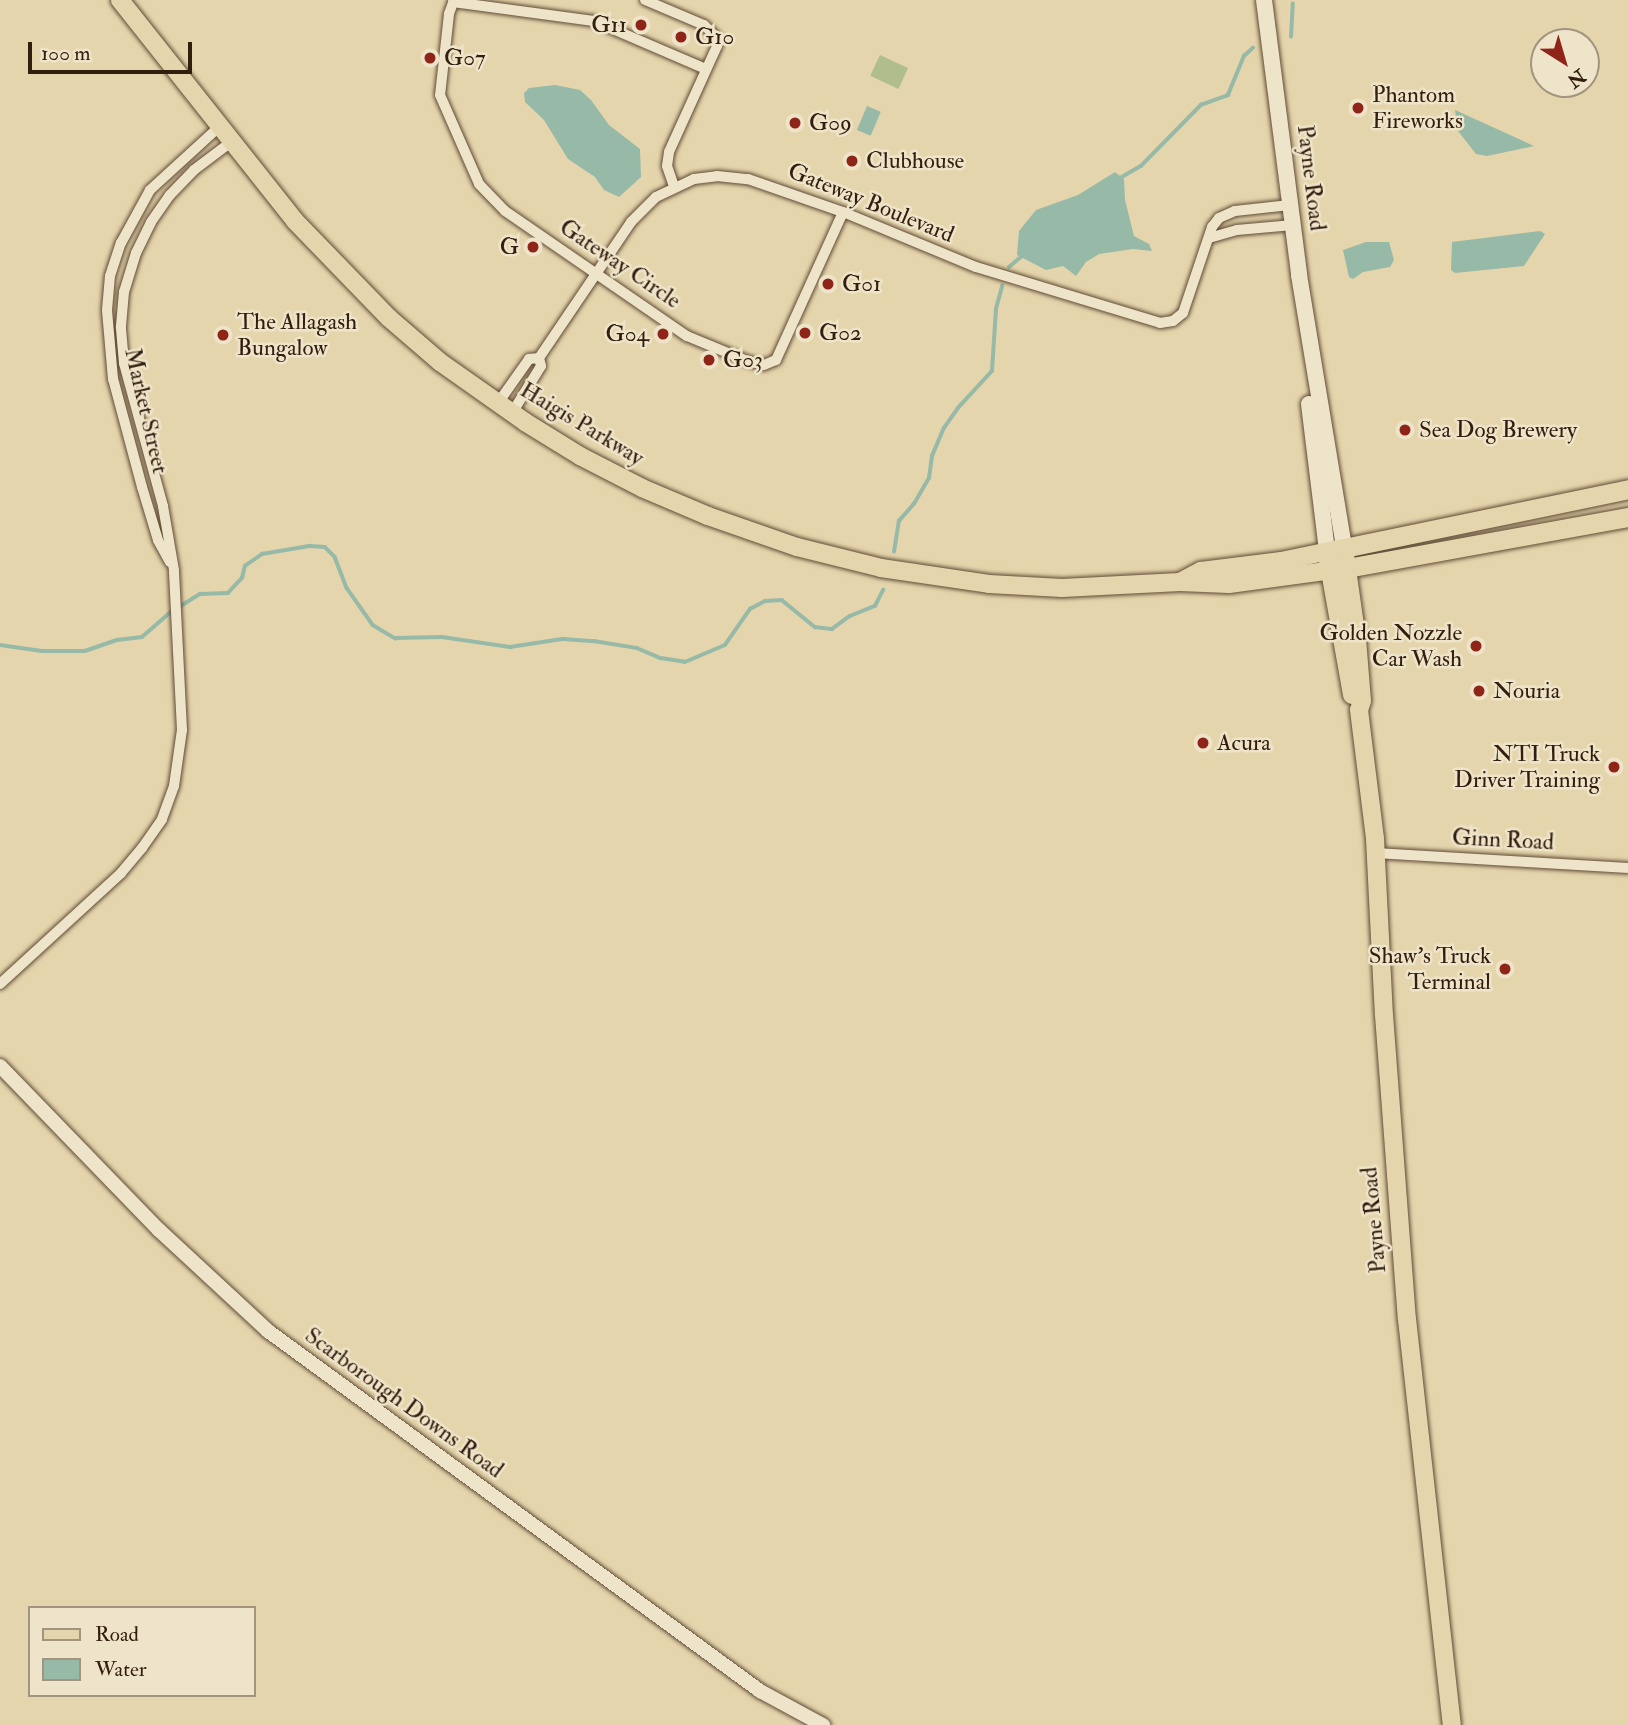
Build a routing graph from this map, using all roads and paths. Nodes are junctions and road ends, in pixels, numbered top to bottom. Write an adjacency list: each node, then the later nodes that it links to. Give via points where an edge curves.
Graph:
1 (120, 0): 6 (main road, Haigis Parkway)
2 (645, 0): 5 (street, via 715,33 717,46)
3 (1265, 0): 9 (main road, Payne Road)
4 (454, 1): 5 (street, Gateway Circle, via 594,22); 13 (street, Gateway Circle, via 440,95 474,176 497,205)
5 (706, 69): 8 (street, via 668,152)
6 (219, 127): 7 (main road, Haigis Parkway); 20 (street, Market Street, via 150,190 121,243 110,276 107,310 113,379 158,540)
7 (231, 142): 15 (main road, Haigis Parkway, via 362,293 440,362); 20 (street, Market Street, via 194,170 150,222 124,292 124,363 163,506)
8 (674, 186): 10 (street, Gateway Boulevard, via 704,176 738,177); 13 (street, Gateway Boulevard, via 641,211)
9 (1290, 205): 11 (main road, Payne Road); 12 (street, Gateway Boulevard, via 1228,213 1216,221)
10 (843, 212): 12 (street, Gateway Boulevard, via 976,267 1160,323 1183,313); 13 (street, Gateway Circle, via 784,348 768,365 747,362 692,339)
11 (1293, 225): 12 (street, via 1237,230); 18 (main road, Payne Road)
12 (1209, 238)
13 (597, 274): 14 (street, Gateway Boulevard)
14 (539, 358): 15 (street, Gateway Boulevard, via 541,366); 15 (street, Gateway Boulevard, via 529,359)
15 (505, 408): 21 (main road, Haigis Parkway, via 580,456 662,497 741,529 842,559 1010,586 1110,588)
16 (1628, 489): 18 (highway)
17 (1628, 517): 19 (highway)
18 (1336, 549): 19 (main road, Payne Road); 21 (main road, Haigis Parkway, via 1201,571)
19 (1338, 569): 21 (main road, Haigis Parkway, via 1242,583); 22 (main road, Payne Road, via 1357,639 1359,710)
20 (174, 570): 24 (street, Market Street, via 182,730 174,786 162,819 121,873)
21 (1180, 582)
22 (1376, 853): 23 (street, Ginn Road); 27 (main road, Payne Road, via 1407,1319)
23 (1628, 868)
24 (0, 984)
25 (0, 1066): 26 (street, Scarborough Downs Road, via 159,1230 268,1331 760,1691)
26 (823, 1725)
27 (1452, 1725)

